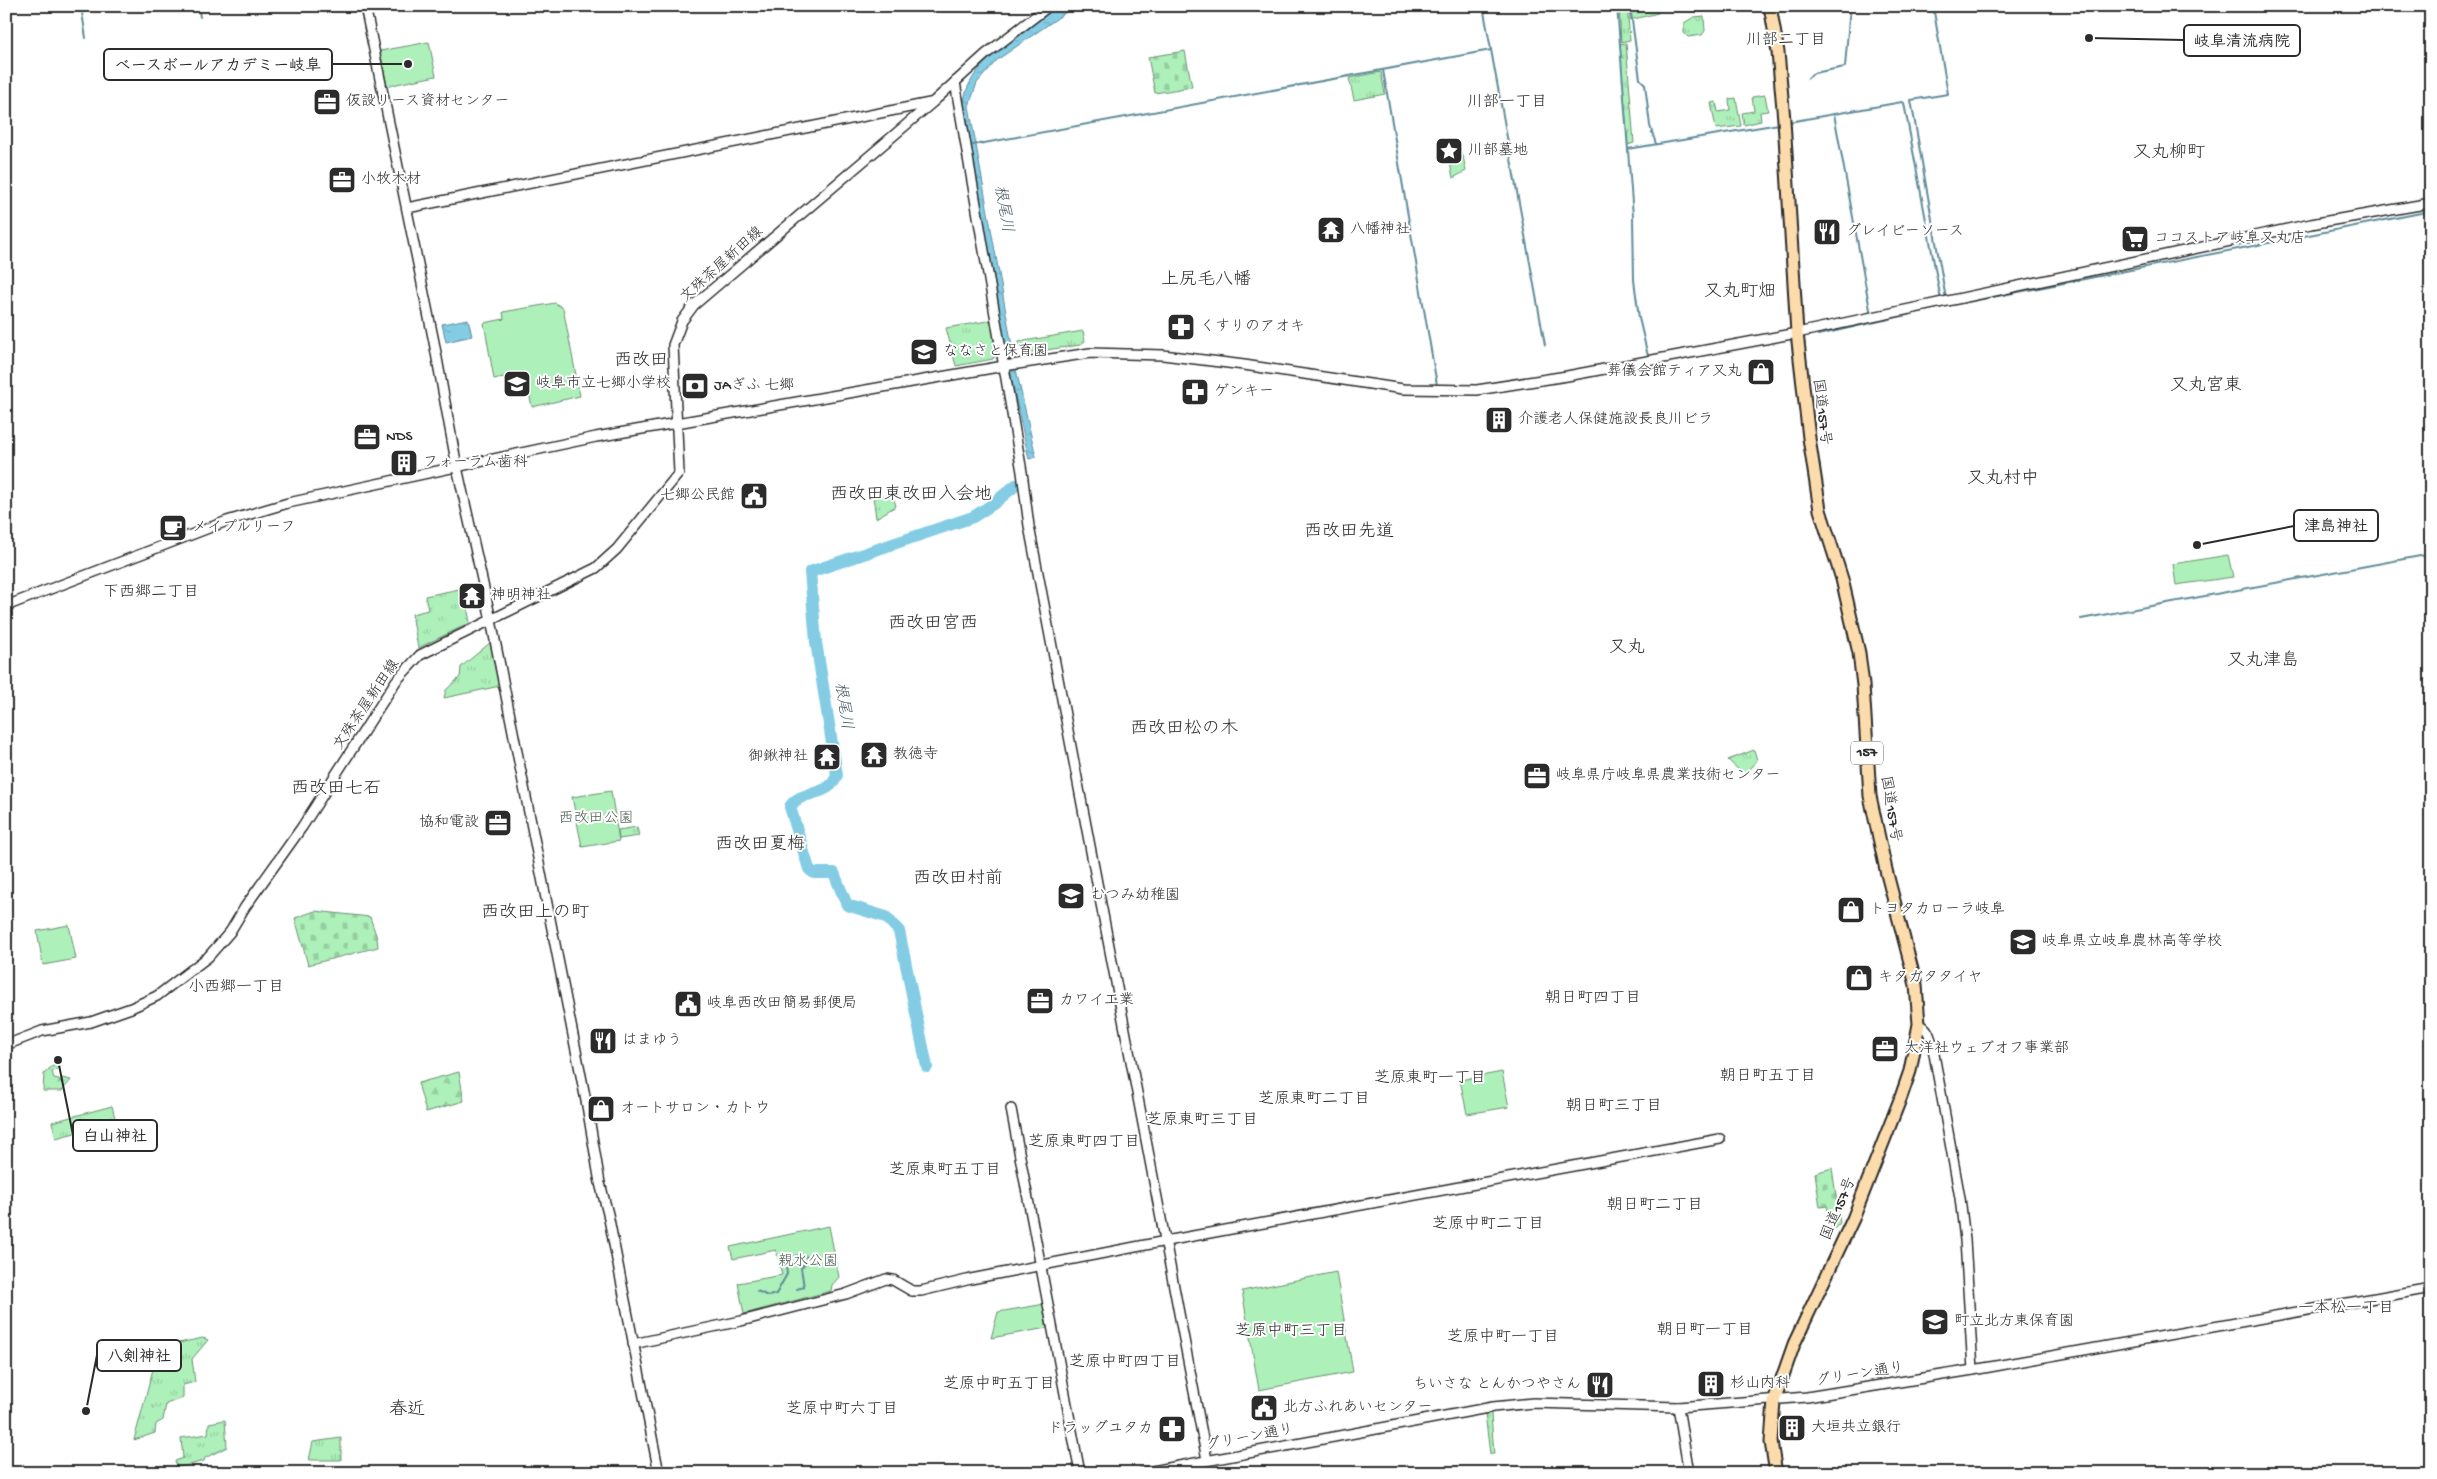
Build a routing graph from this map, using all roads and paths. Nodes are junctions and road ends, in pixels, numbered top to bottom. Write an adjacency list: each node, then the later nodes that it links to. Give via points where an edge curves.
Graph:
1 (365, 6): 7 (street)
2 (1049, 6): 4 (street, 文殊茶屋新田線, via 986,54)
3 (1770, 6): 8 (highway, 国道157号 / 157, via 1784,120)
4 (956, 82): 5 (street, 文殊茶屋新田線); 9 (street)
5 (933, 102): 7 (street); 10 (street, 文殊茶屋新田線, via 694,305 682,321 673,345)
6 (2431, 203): 8 (street, via 2302,226)
7 (407, 208): 11 (street)
8 (1797, 333): 9 (street, via 1567,376 1468,390 1403,389 1163,355 1090,353); 14 (highway, 国道157号 / 157, via 1802,391 1820,510 1842,579 1859,653 1870,796 1916,985)
9 (1006, 366): 10 (street); 18 (street, via 1029,526)
10 (678, 423): 11 (street); 13 (street, 文殊茶屋新田線, via 679,473 617,548 596,568)
11 (457, 467): 12 (street, via 288,503 227,521); 13 (street)
12 (6, 606)
13 (491, 620): 15 (street, 文殊茶屋新田線, via 420,655 396,681 302,828 230,932 208,957 157,996 131,1008 90,1022 42,1031); 21 (street)
14 (1919, 1024): 22 (street, via 1929,1032 1932,1043 1958,1180); 23 (highway, 国道157号 / 157, via 1901,1097 1852,1219 1794,1344)
15 (6, 1045)
16 (1011, 1109): 19 (street)
17 (1720, 1139): 18 (street)
18 (1166, 1241): 19 (street); 25 (street)
19 (1039, 1266): 21 (street, via 916,1292 886,1279 846,1294 779,1312); 27 (street)
20 (2431, 1288): 22 (street, グリーン通り)
21 (633, 1344): 26 (street)
22 (1973, 1370): 23 (street, グリーン通り)
23 (1774, 1401): 24 (street, グリーン通り); 30 (highway, 国道157号 / 157, via 1771,1442)
24 (1678, 1407): 25 (street, グリーン通り, via 1534,1403 1493,1407); 29 (street)
25 (1207, 1460): 28 (street, グリーン通り)
26 (659, 1473)
27 (1080, 1473)
28 (1142, 1473)
29 (1689, 1473)
30 (1776, 1473)

